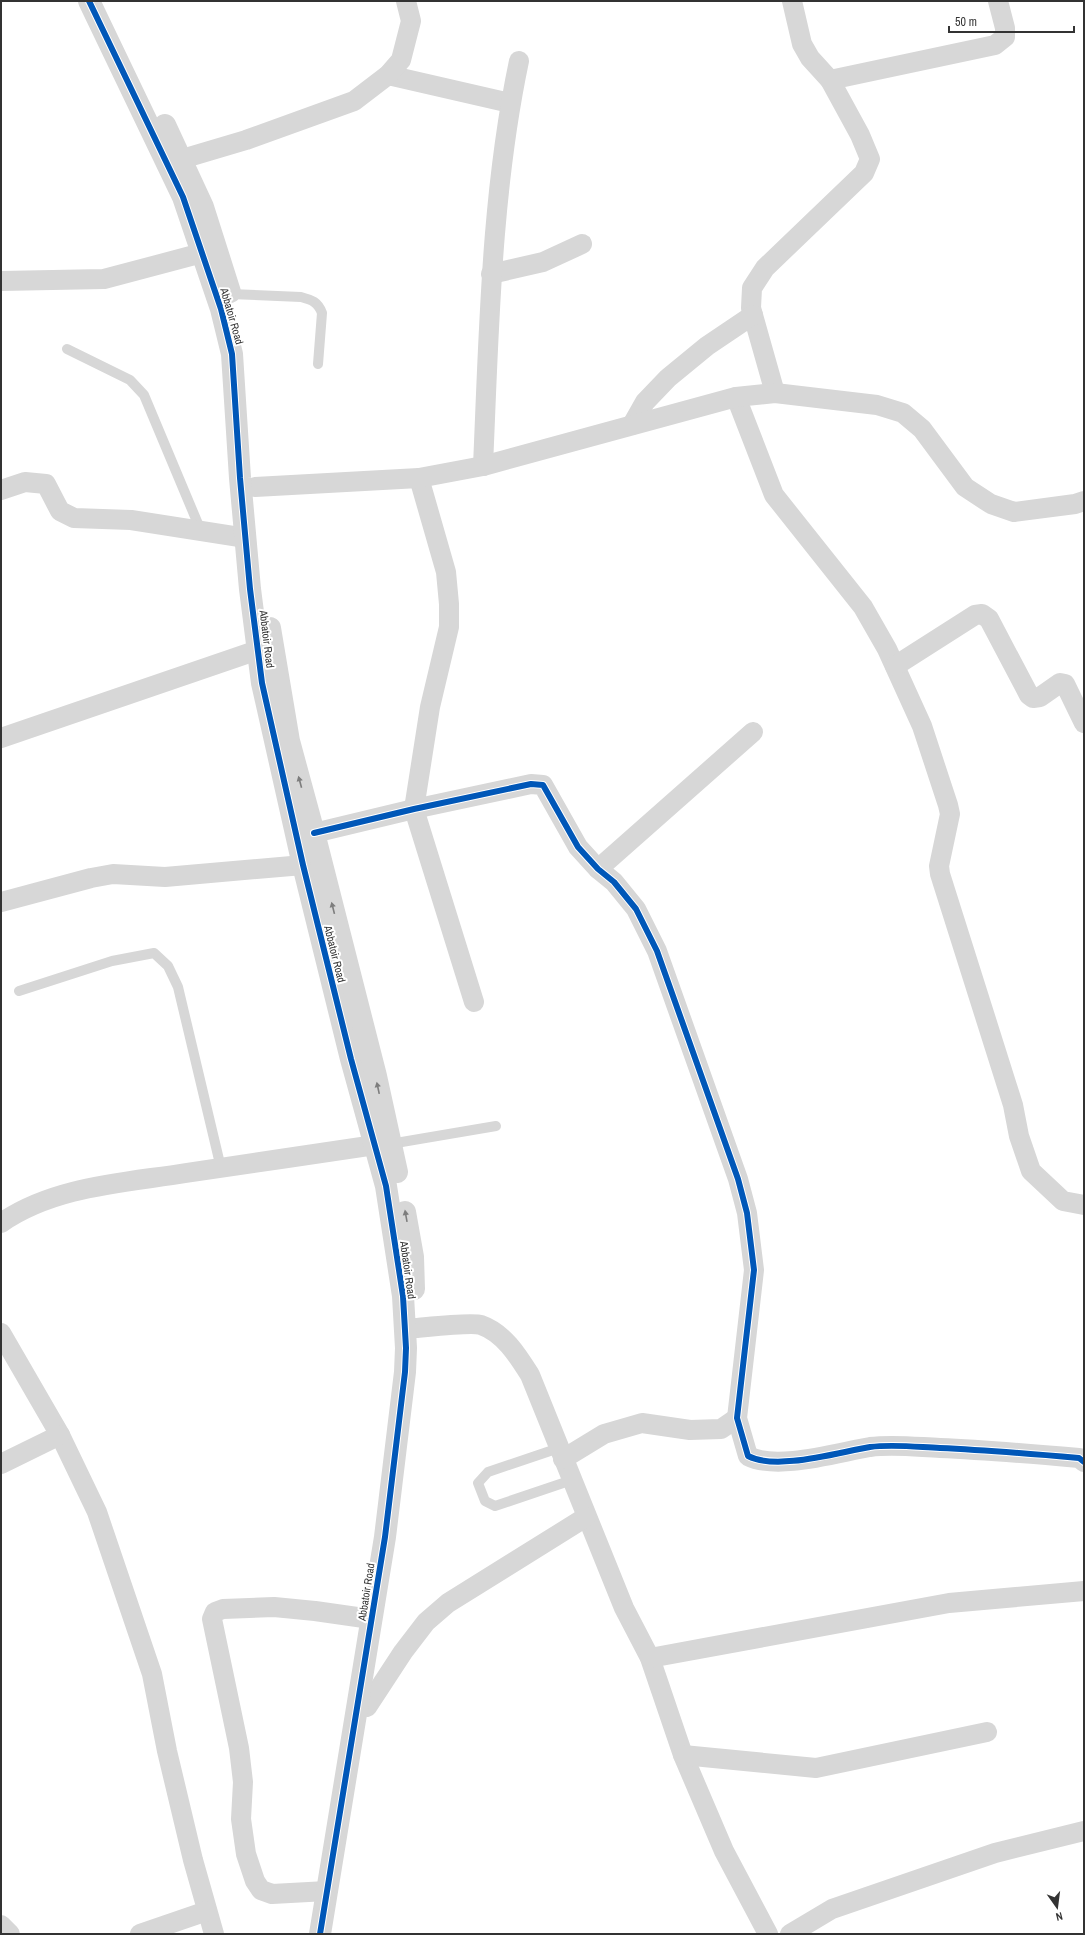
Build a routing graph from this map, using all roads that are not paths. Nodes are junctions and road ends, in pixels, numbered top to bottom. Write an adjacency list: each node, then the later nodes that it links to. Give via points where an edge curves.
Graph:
1 (89, 1): 12 (street, Abbatoir Road, via 183,197)
2 (105, 1): 10 (street, Abbatoir Road)
3 (406, 1): 7 (street, via 411,22 402,60)
4 (792, 1): 8 (street, via 802,44 810,58)
5 (998, 1): 8 (street, via 1005,37 995,45)
6 (519, 61): 9 (street)
7 (388, 75): 9 (street); 10 (street, via 354,101 246,140)
8 (830, 80): 16 (street, via 860,134 870,159 864,173 765,268 752,288)
9 (510, 103): 13 (street)
10 (182, 159): 15 (street, Abbatoir Road, via 203,207)
11 (582, 244): 13 (street, via 542,262)
12 (202, 253): 14 (street, via 104,279); 28 (street, Abbatoir Road, via 221,309 232,354)
13 (491, 274): 22 (street)
14 (1, 280)
15 (230, 294): 18 (lane, via 302,297 313,300 319,305 322,313); 24 (street, Abbatoir Road, via 246,371)
16 (753, 315): 19 (street); 21 (street, via 706,346 668,378 644,402)
17 (67, 349): 27 (lane, via 130,380 144,395)
18 (318, 364)
19 (774, 393): 20 (street); 26 (street, via 877,405 903,413 922,429 965,487 991,504 1014,512)
20 (736, 397): 21 (street); 30 (street, via 774,495 863,607)
21 (632, 425): 22 (street)
22 (483, 466): 23 (street)
23 (419, 478): 24 (street); 34 (street, via 446,572 449,627 430,707)
24 (254, 488): 35 (street, Abbatoir Road, one-way to 24, via 289,741 271,639)
25 (1, 490): 27 (street, via 25,482 46,484 60,510 74,518 131,520)
26 (1084, 501)
27 (200, 531): 28 (street)
28 (246, 538): 29 (street, Abbatoir Road)
29 (258, 650): 33 (street); 36 (street, Abbatoir Road, via 262,683)
30 (895, 666): 31 (street, via 975,615 982,614 989,619 1029,694 1033,698 1040,697 1060,683 1065,684); 44 (street, via 922,726 948,805 950,814 939,866 940,874 1013,1104 1019,1136 1031,1171 1063,1201)
31 (1084, 723)
32 (753, 732): 37 (street)
33 (1, 738)
34 (414, 809): 35 (street); 37 (street, via 531,784 543,785 578,846); 40 (street)
35 (314, 833): 42 (street, Abbatoir Road, one-way to 35, via 376,1076)
36 (303, 864): 38 (street, via 165,877 113,874); 42 (street, Abbatoir Road, via 351,1059)
37 (598, 869): 48 (street, via 614,882 636,909 657,951 738,1179 747,1213 754,1270)
38 (1, 902)
39 (20, 991): 43 (lane, via 112,961 154,953 168,966 178,987)
40 (474, 1002)
41 (496, 1126): 42 (lane)
42 (383, 1144): 43 (street); 46 (street, Abbatoir Road, one-way to 42, via 413,1257); 56 (street, Abbatoir Road, via 406,1348 385,1537)
43 (221, 1168): 45 (street, via 54,1196 18,1211)
44 (1084, 1205)
45 (1, 1223)
46 (416, 1328): 50 (street, via 480,1325 499,1335 516,1353 530,1375); 58 (street, Abbatoir Road, via 406,1437)
47 (1, 1333): 49 (street)
48 (737, 1418): 50 (street, via 721,1430 690,1430 642,1423 604,1434); 51 (street, via 748,1456 757,1461 784,1462 871,1447 895,1446 1000,1451 1079,1458)
49 (60, 1435): 52 (street); 63 (street, via 97,1512 152,1674 174,1780)
50 (561, 1454): 53 (street); 53 (lane, via 488,1472 478,1483 485,1501 495,1506)
51 (1084, 1462)
52 (1, 1464)
53 (572, 1480): 54 (street)
54 (586, 1517): 57 (street, via 624,1608); 58 (street, via 448,1603 426,1622)
55 (1084, 1591): 57 (street, via 949,1603)
56 (371, 1620): 62 (street, Abbatoir Road); 62 (street, via 315,1611 274,1608 223,1609 215,1612 212,1619 239,1748 243,1782 241,1819 246,1854 255,1881 261,1890 272,1894)
57 (650, 1658): 60 (street)
58 (367, 1707): 69 (street, Abbatoir Road)
59 (987, 1732): 60 (street, via 816,1768)
60 (683, 1755): 70 (street, via 724,1851)
61 (1084, 1831): 71 (street, via 995,1853 832,1909)
62 (328, 1891): 68 (street, Abbatoir Road)
63 (207, 1911): 66 (street); 67 (street)
64 (1, 1925): 65 (street)
65 (10, 1934)
66 (140, 1934)
67 (214, 1934)
68 (320, 1934)
69 (332, 1934)
70 (768, 1934)
71 (790, 1934)

